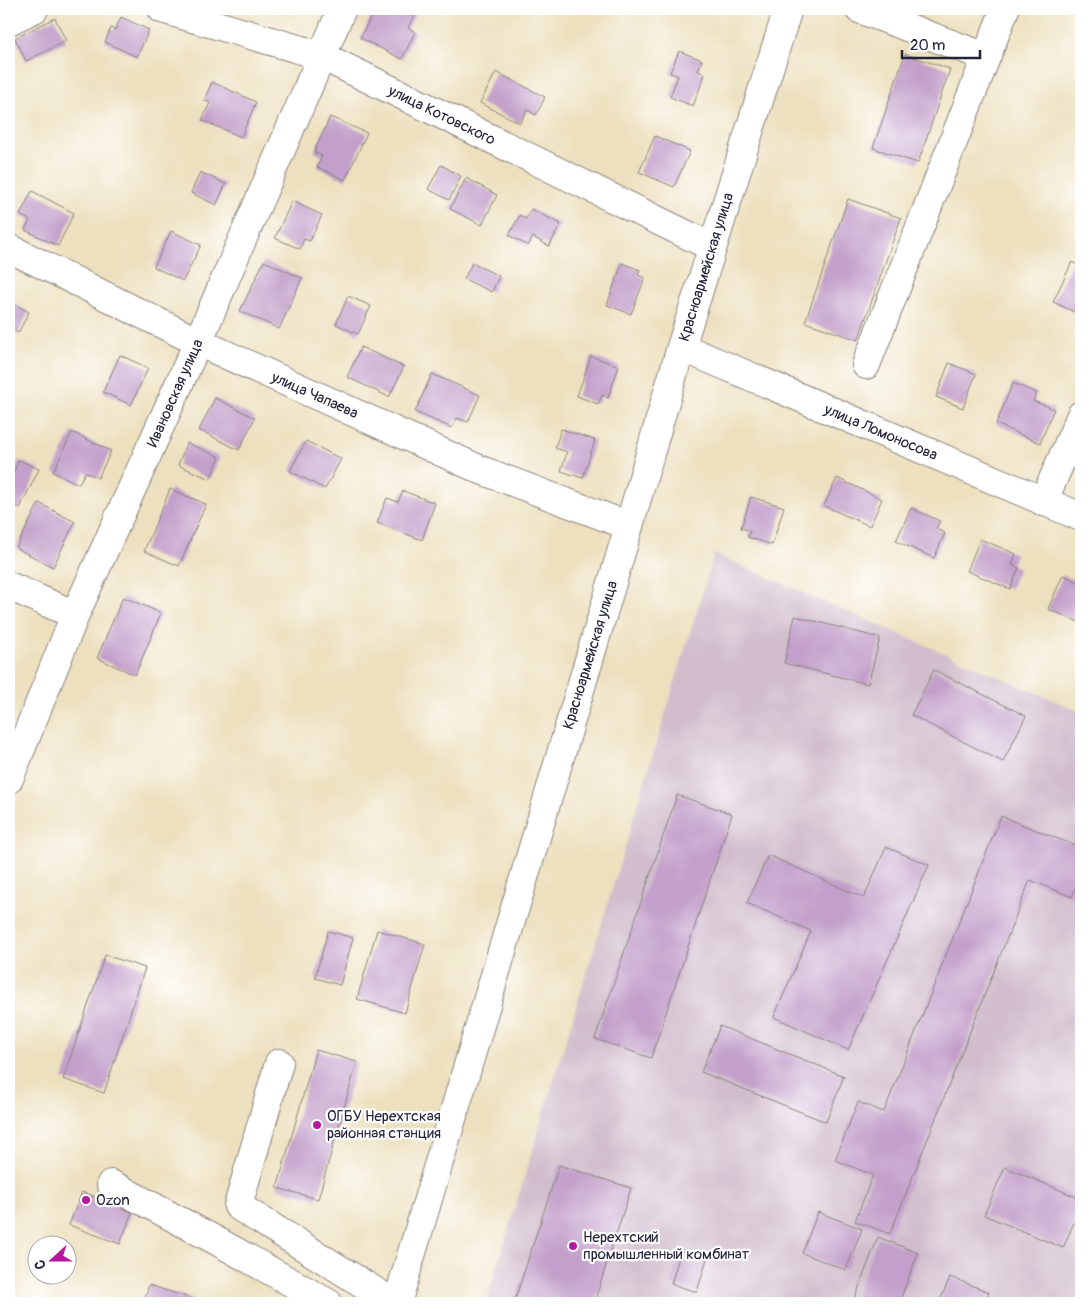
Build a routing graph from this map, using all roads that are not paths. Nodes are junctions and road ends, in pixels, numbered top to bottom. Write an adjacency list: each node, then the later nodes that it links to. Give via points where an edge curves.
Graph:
1 (34, 9): 7 (street)
2 (162, 9): 8 (street, улица Котовского)
3 (342, 9): 8 (street, Ивановская улица)
4 (788, 9): 10 (street, Красноармейская улица)
5 (859, 9): 9 (street)
6 (1005, 9): 9 (street)
7 (9, 21)
8 (322, 56): 10 (street, улица Котовского); 12 (street, Ивановская улица)
9 (986, 57): 14 (street)
10 (712, 247): 13 (street, Красноармейская улица)
11 (9, 248): 12 (street, улица Чапаева)
12 (198, 342): 18 (street, улица Чапаева, via 481,470); 20 (street, Ивановская улица)
13 (681, 347): 16 (street, улица Ломоносова); 18 (street, Красноармейская улица)
14 (866, 365)
15 (1081, 415): 16 (street)
16 (1043, 502): 17 (street, улица Ломоносова)
17 (1081, 517)
18 (629, 526): 25 (street, Красноармейская улица)
19 (9, 586): 20 (street)
20 (75, 616): 21 (street, Ивановская улица)
21 (9, 779)
22 (279, 1063): 25 (street, via 238,1206)
23 (111, 1184): 24 (street)
24 (328, 1303)
25 (396, 1303)

